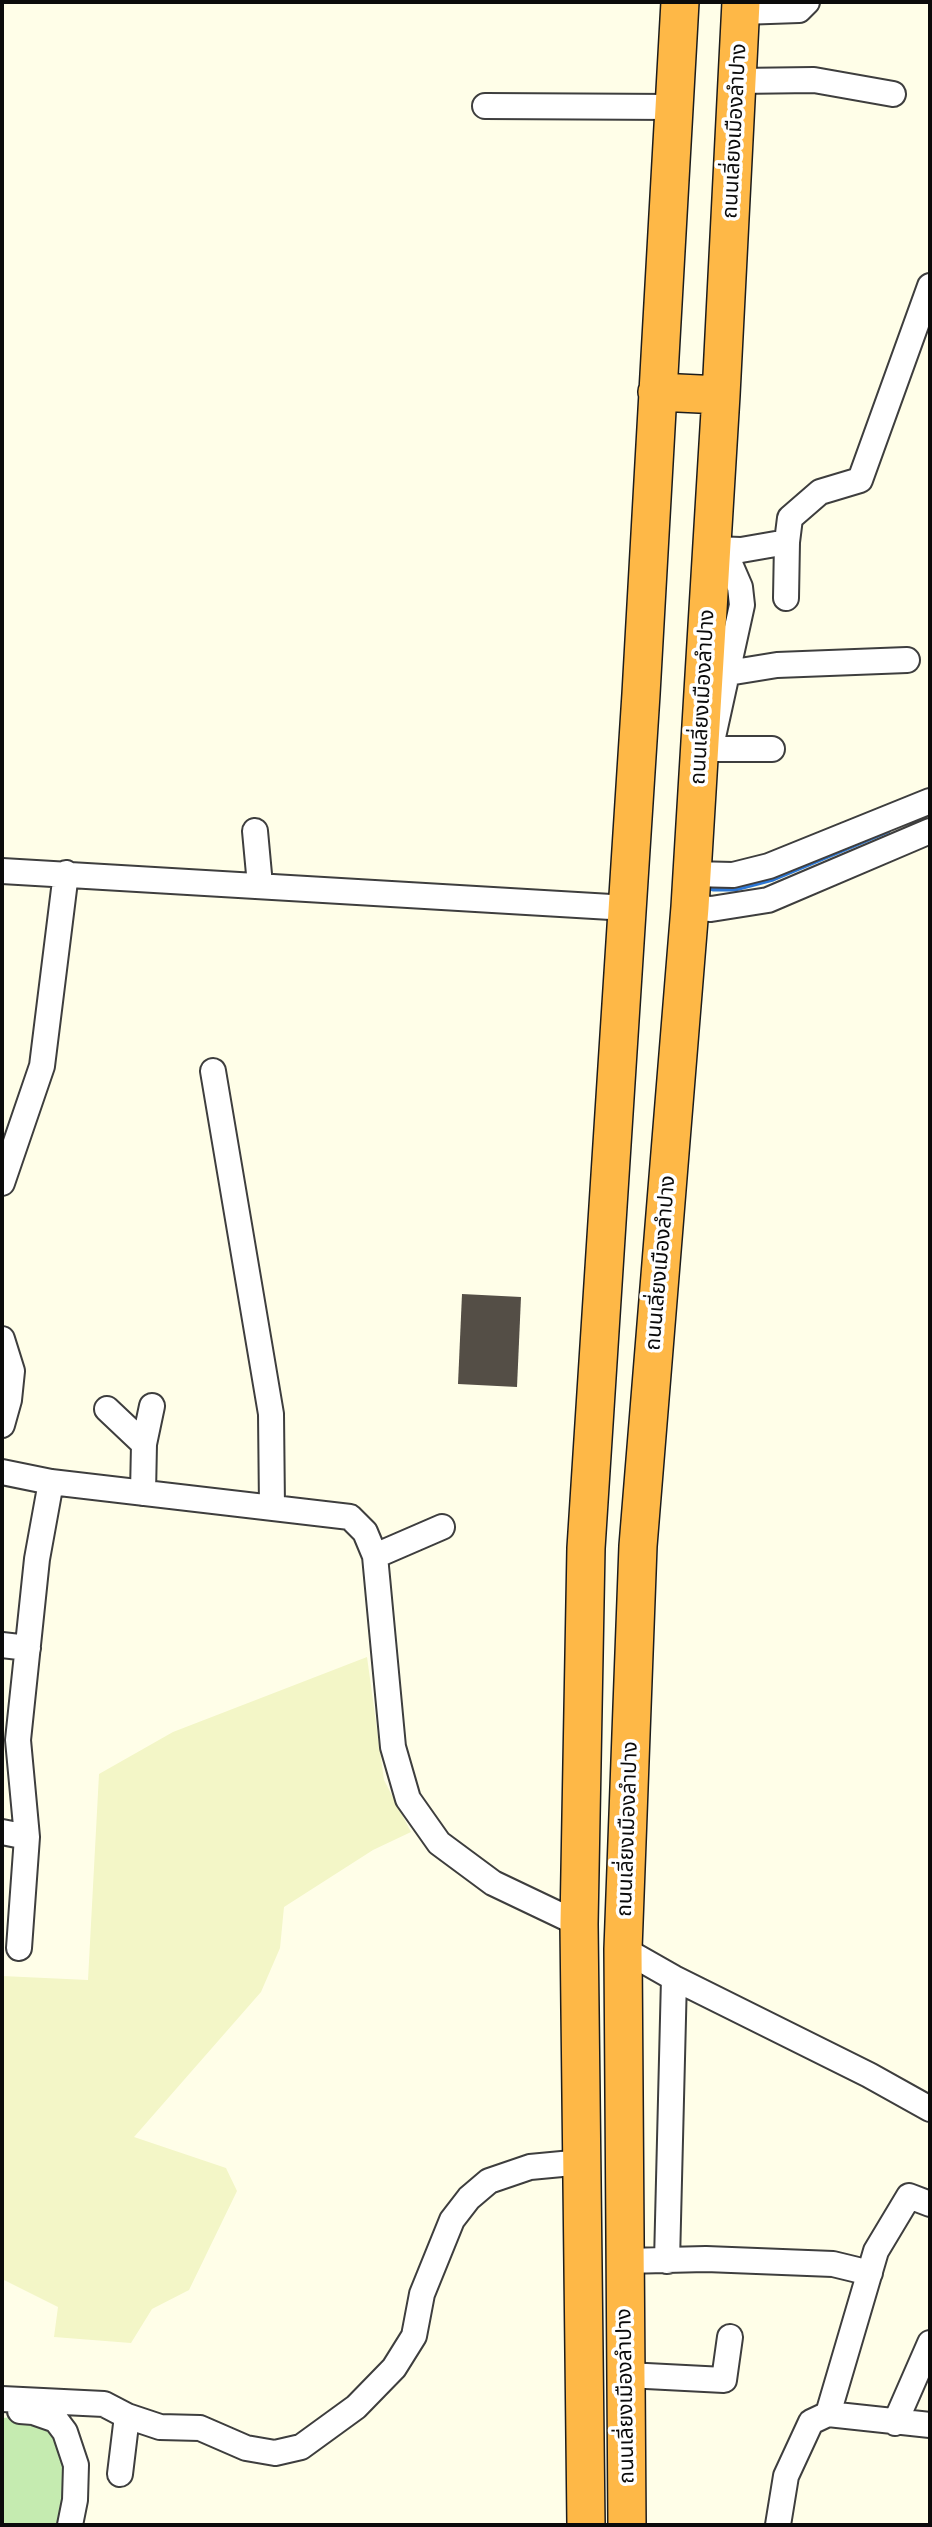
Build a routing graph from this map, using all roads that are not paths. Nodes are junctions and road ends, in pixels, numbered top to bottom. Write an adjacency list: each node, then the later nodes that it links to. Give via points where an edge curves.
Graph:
1 (680, 2): 7 (highway, ถนนเลี่ยงเมืองลำปาง)
2 (807, 2): 3 (street, via 799,10)
3 (741, 7): 4 (highway, ถนนเลี่ยงเมืองลำปาง)
4 (737, 81): 5 (street, via 814,80); 10 (highway, ถนนเลี่ยงเมืองลำปาง)
5 (893, 94)
6 (485, 106): 7 (street)
7 (674, 107): 9 (highway, ถนนเลี่ยงเมืองลำปาง)
8 (930, 286): 11 (street, via 860,480 820,492 790,519)
9 (657, 392): 10 (highway); 27 (highway, ถนนเลี่ยงเมืองลำปาง)
10 (721, 395): 12 (highway, ถนนเลี่ยงเมืองลำปาง)
11 (787, 542): 12 (street); 13 (street)
12 (718, 549): 15 (highway, ถนนเลี่ยงเมืองลำปาง)
13 (786, 598)
14 (907, 660): 15 (street)
15 (716, 672): 16 (highway, ถนนเลี่ยงเมืองลำปาง)
16 (705, 749): 17 (street); 26 (highway, ถนนเลี่ยงเมืองลำปาง)
17 (772, 749)
18 (930, 801): 19 (street)
19 (894, 815): 22 (street); 26 (street, via 769,866)
20 (255, 831): 25 (street)
21 (930, 831): 22 (street)
22 (904, 842): 26 (street, via 768,900 711,909)
23 (2, 871): 24 (street)
24 (66, 873): 25 (street); 29 (street, via 42,1066)
25 (259, 877): 27 (street)
26 (691, 890): 47 (highway, ถนนเลี่ยงเมืองลำปาง, via 638,1546)
27 (628, 908): 45 (highway, ถนนเลี่ยงเมืองลำปาง, via 586,1548)
28 (213, 1071): 38 (street, via 271,1414)
29 (2, 1183)
30 (2, 1339): 33 (street, via 12,1371)
31 (152, 1406): 34 (street)
32 (107, 1409): 34 (street)
33 (2, 1425)
34 (145, 1444): 37 (street)
35 (2, 1472): 36 (street)
36 (51, 1482): 37 (street); 42 (street)
37 (143, 1493): 38 (street)
38 (272, 1507): 40 (street, via 350,1517 365,1532)
39 (442, 1527): 40 (street)
40 (375, 1556): 45 (street, via 393,1747 408,1799 439,1843 493,1884)
41 (2, 1645): 42 (street)
42 (28, 1648): 44 (street, via 18,1740)
43 (2, 1832): 44 (street)
44 (26, 1837): 46 (street)
45 (579, 1924): 50 (highway, ถนนเลี่ยงเมืองลำปาง)
46 (19, 1948)
47 (623, 1949): 48 (street); 52 (highway, ถนนเลี่ยงเมืองลำปาง)
48 (674, 1978): 49 (street); 53 (street)
49 (930, 2109)
50 (583, 2162): 55 (highway, ถนนเลี่ยงเมืองลำปาง); 63 (street, via 530,2167 489,2181 468,2198 452,2220 422,2294 414,2336 394,2368 356,2407 302,2447 275,2453 246,2448 200,2428 160,2427)
51 (930, 2204): 54 (street, via 909,2196 876,2251)
52 (625, 2261): 53 (street); 56 (highway, ถนนเลี่ยงเมืองลำปาง)
53 (667, 2262): 54 (street, via 833,2264)
54 (870, 2273): 62 (street)
55 (585, 2309): 56 (highway); 68 (highway, ถนนเลี่ยงเมืองลำปาง)
56 (626, 2310): 59 (highway, ถนนเลี่ยงเมืองลำปาง)
57 (730, 2337): 59 (street, via 724,2380)
58 (930, 2343): 64 (street)
59 (627, 2375): 69 (highway, ถนนเลี่ยงเมืองลำปาง)
60 (2, 2399): 63 (street, via 104,2404)
61 (2, 2409): 67 (street, via 56,2420 65,2432 76,2465)
62 (828, 2414): 64 (street); 70 (street, via 811,2422 786,2476)
63 (127, 2416): 66 (street)
64 (895, 2423): 65 (street)
65 (930, 2425)
66 (120, 2474)
67 (70, 2525)
68 (586, 2525)
69 (627, 2525)
70 (778, 2525)

